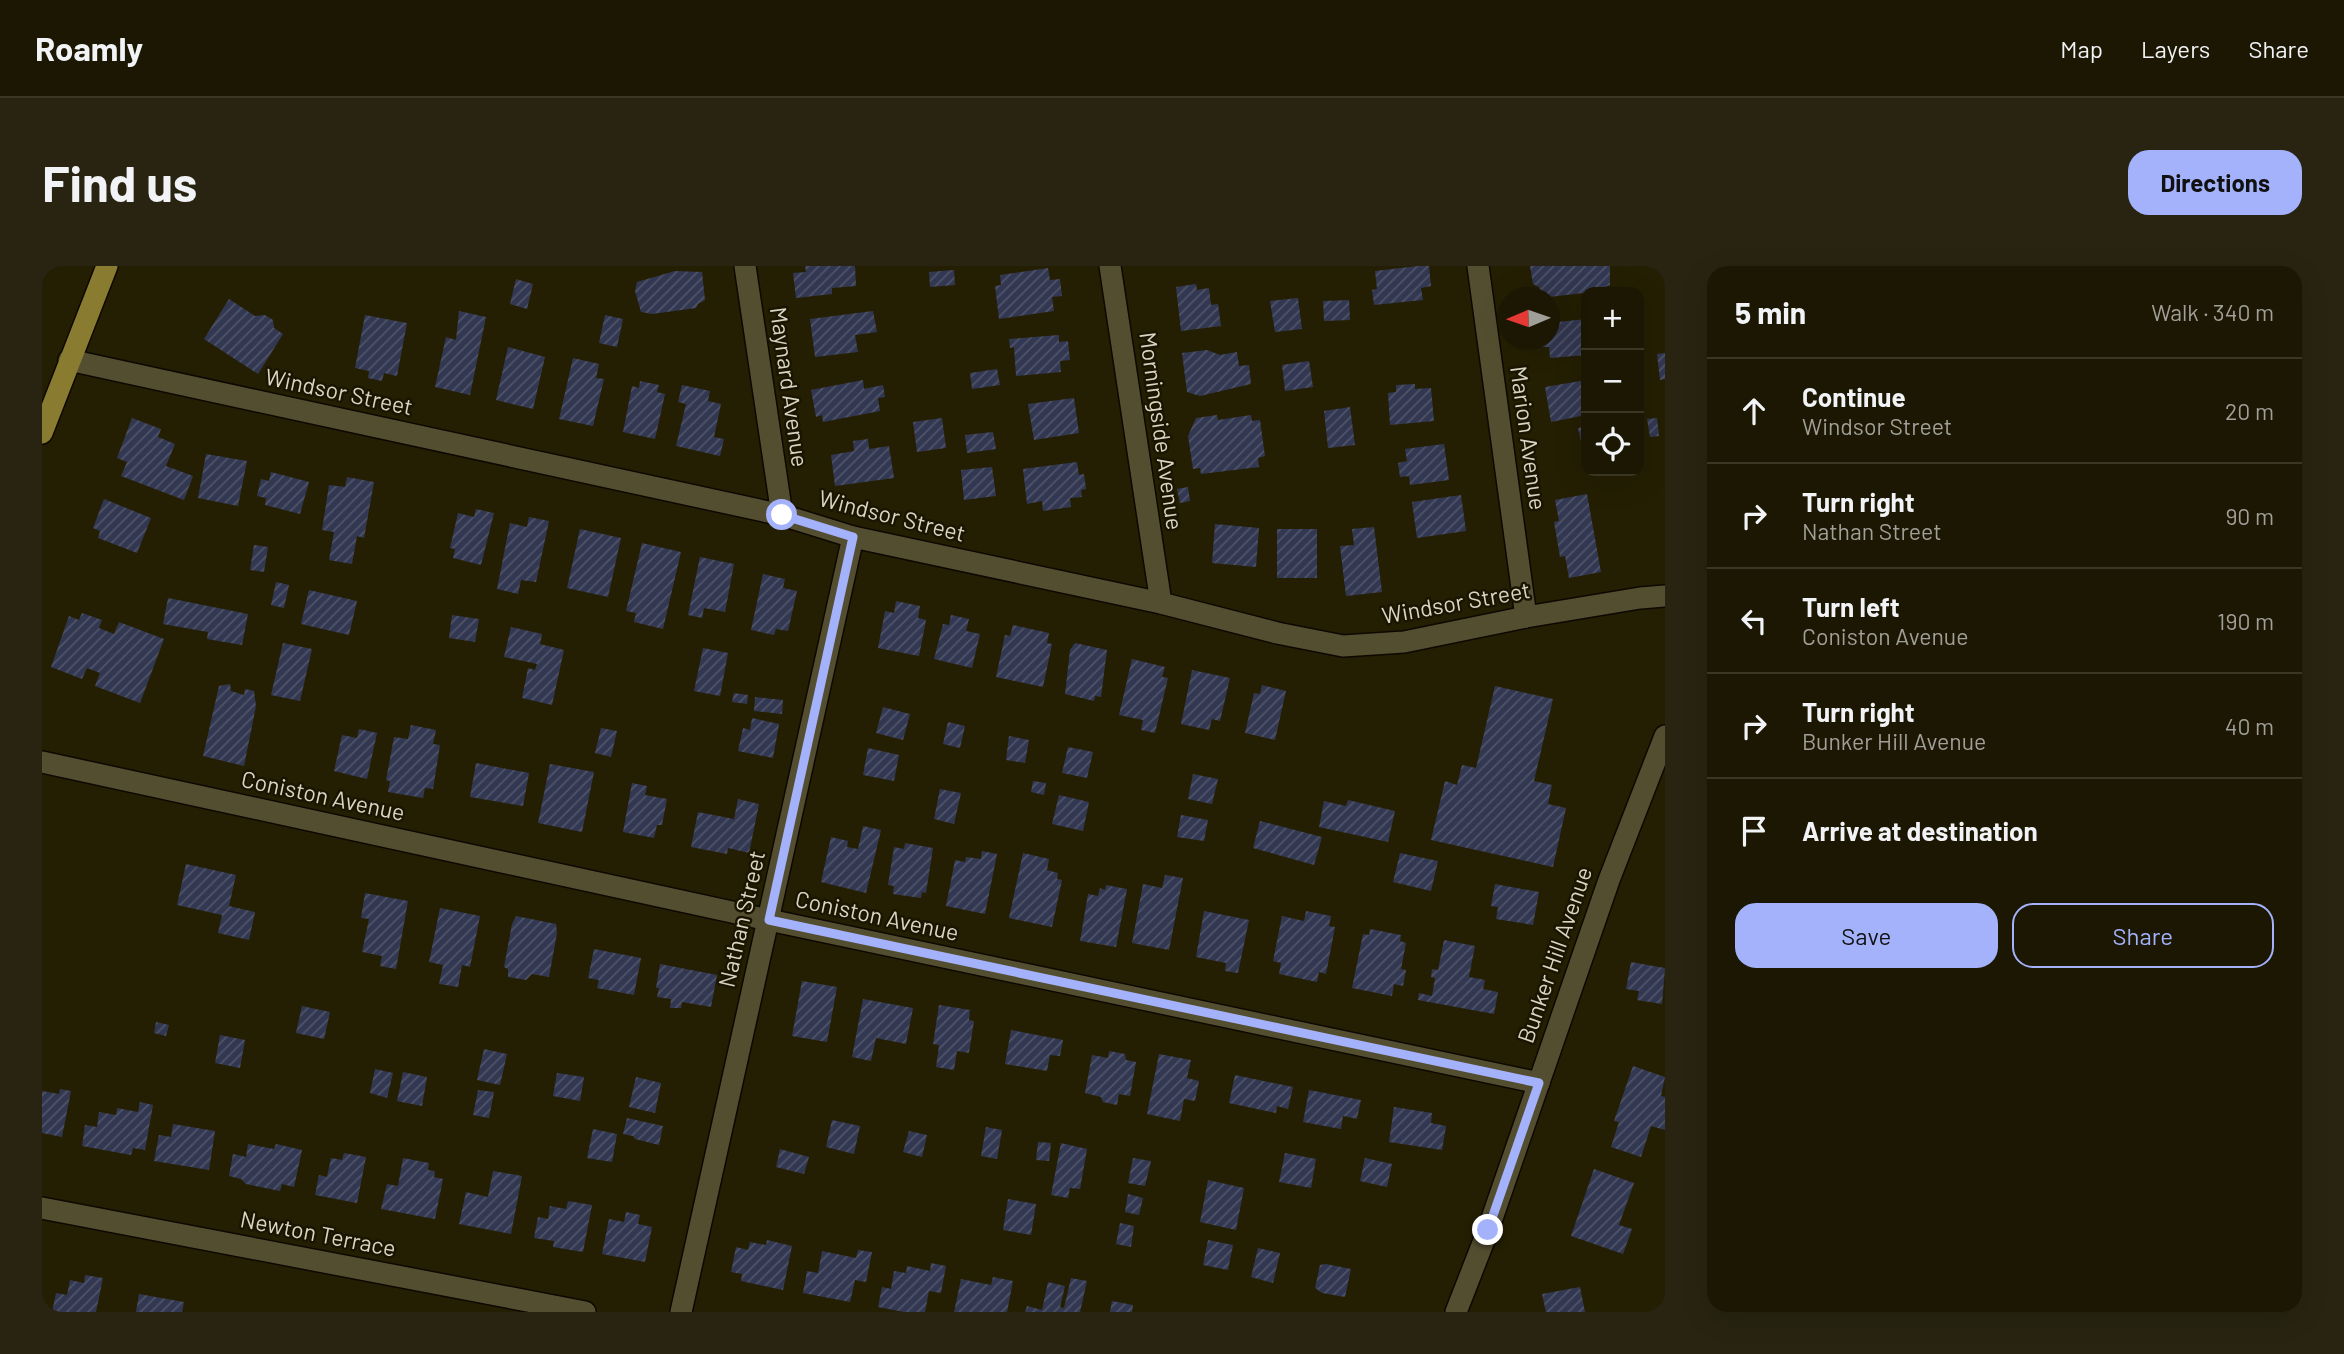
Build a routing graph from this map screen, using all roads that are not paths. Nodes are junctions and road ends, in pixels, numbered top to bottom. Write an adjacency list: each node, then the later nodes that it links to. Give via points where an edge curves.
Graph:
1 (107, 266): 5 (main road)
2 (745, 266): 7 (street, Maynard Avenue)
3 (1110, 266): 10 (street, Morningside Avenue)
4 (1478, 266): 11 (street, Marion Avenue)
5 (69, 360): 6 (main road); 7 (street, Windsor Street)
6 (42, 433)
7 (782, 515): 8 (street, Windsor Street)
8 (853, 537): 10 (street, Windsor Street); 14 (street, Nathan Street)
9 (1665, 596): 11 (street, Windsor Street)
10 (1161, 603): 11 (street, Windsor Street, via 1343,646 1404,642)
11 (1526, 617)
12 (1665, 736): 15 (street, Bunker Hill Avenue)
13 (42, 762): 14 (street, Coniston Avenue)
14 (769, 920): 15 (street, Coniston Avenue); 18 (street, Nathan Street)
15 (1539, 1083): 19 (street, Bunker Hill Avenue)
16 (42, 1208): 17 (street, Newton Terrace)
17 (584, 1312)
18 (681, 1312)
19 (1456, 1312)

